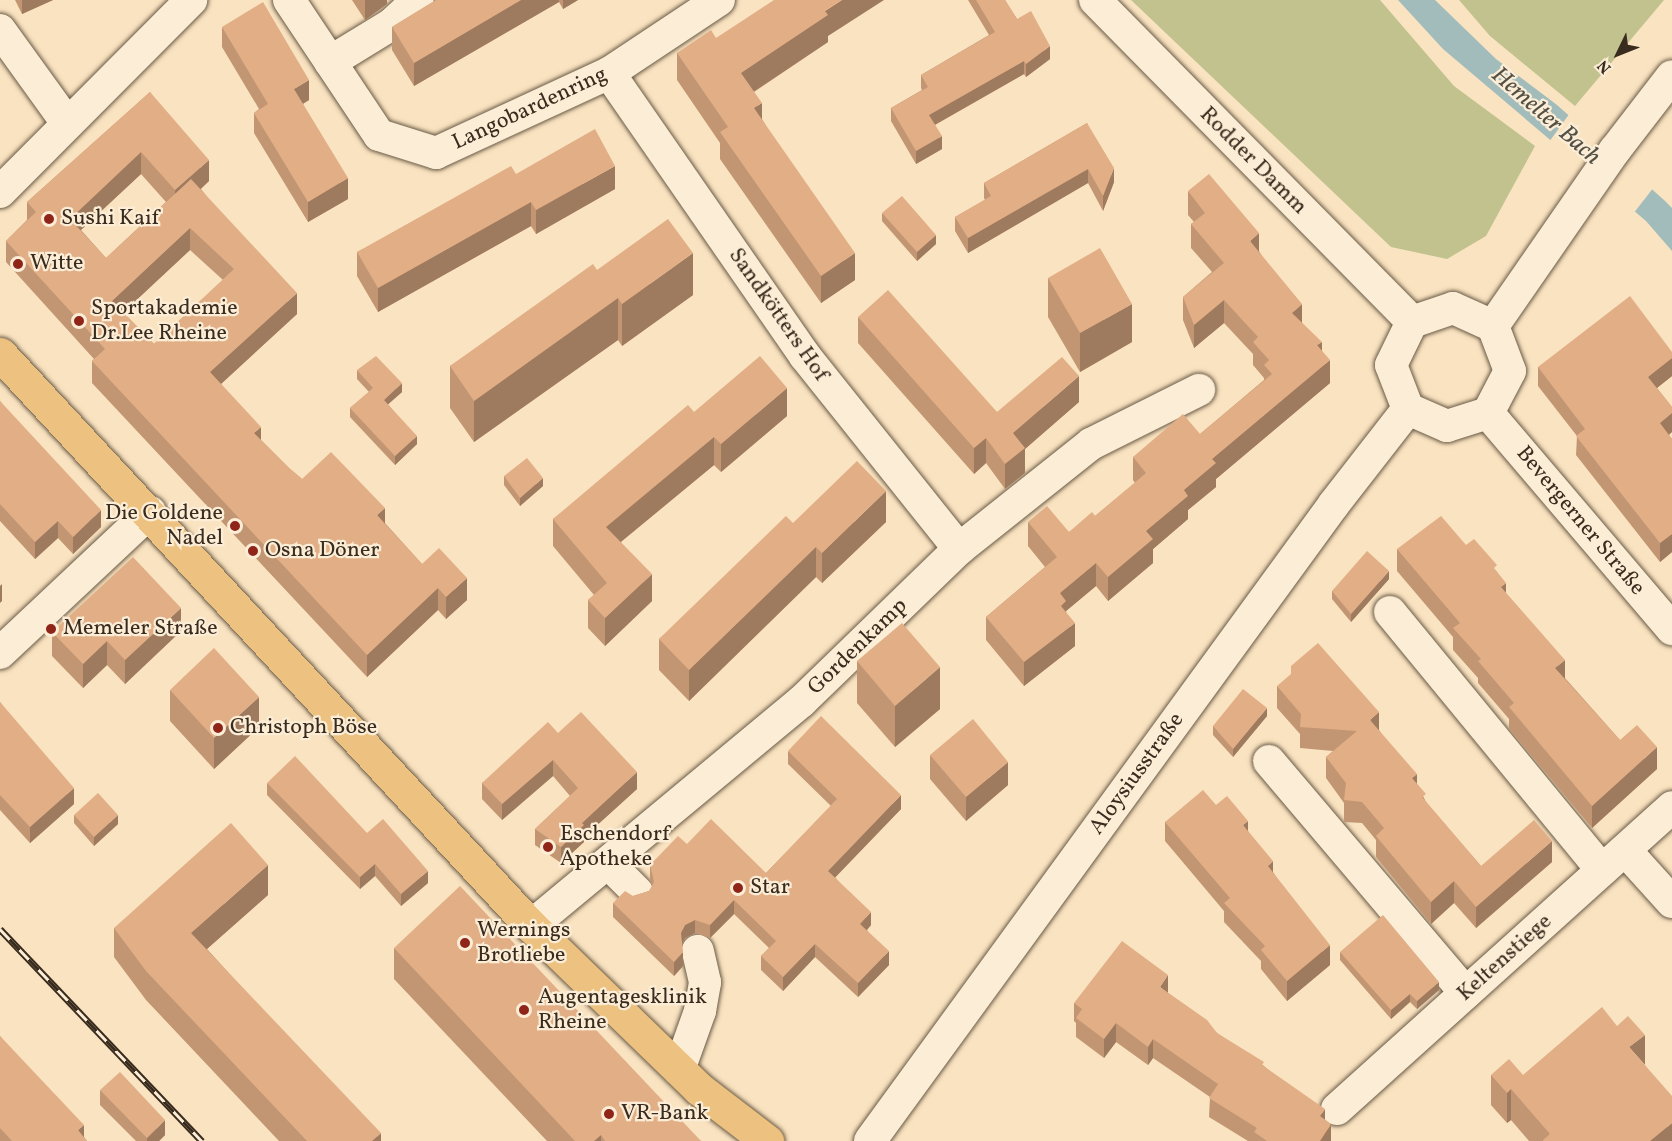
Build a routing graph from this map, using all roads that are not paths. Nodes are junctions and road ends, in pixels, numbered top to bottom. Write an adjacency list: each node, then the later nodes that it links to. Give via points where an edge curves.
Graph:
1 (191, 0): 10 (street)
2 (289, 0): 7 (street, Langobardenring)
3 (418, 0): 7 (street, via 392,24)
4 (719, 0): 8 (street, Langobardenring)
5 (1095, 0): 12 (street, Rodder Damm)
6 (0, 30): 10 (street)
7 (330, 62): 8 (street, Langobardenring, via 379,135 436,153)
8 (609, 73): 19 (street, Sandkötters Hof, via 805,356)
9 (1672, 76): 13 (street, via 1594,179)
10 (67, 123): 11 (street)
11 (0, 192)
12 (1412, 322): 13 (street, via 1453,308); 16 (street, via 1391,365)
13 (1493, 326): 17 (street, via 1510,371)
14 (0, 354): 18 (main road)
15 (1199, 390): 19 (street, Gordenkamp, via 1091,444)
16 (1408, 409): 17 (street, via 1447,426); 35 (street, Aloysiusstraße)
17 (1488, 413): 21 (street, Bevergerner Straße)
18 (150, 512): 22 (street); 29 (main road)
19 (958, 549): 26 (street, Gordenkamp, via 802,701)
20 (1390, 612): 25 (street)
21 (1672, 629)
22 (0, 653)
23 (1269, 761): 31 (street)
24 (1672, 807): 25 (street, Keltenstiege)
25 (1613, 860): 28 (street); 31 (street, Keltenstiege)
26 (609, 864): 27 (street); 29 (street, Gordenkamp)
27 (637, 892)
28 (1672, 902)
29 (531, 926): 32 (main road)
30 (698, 951): 32 (street, via 705,982 700,1011)
31 (1466, 993): 33 (street, Keltenstiege)
32 (679, 1070): 34 (main road)
33 (1337, 1109)
34 (767, 1141)
35 (870, 1141)

